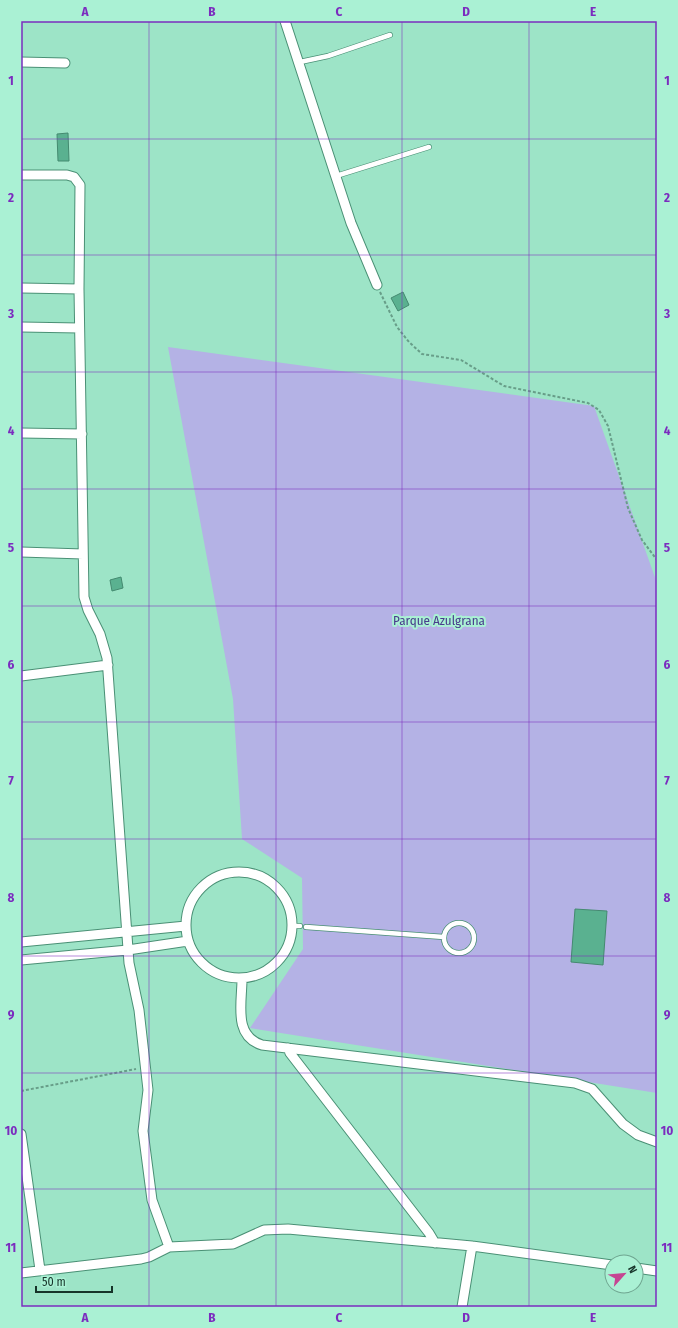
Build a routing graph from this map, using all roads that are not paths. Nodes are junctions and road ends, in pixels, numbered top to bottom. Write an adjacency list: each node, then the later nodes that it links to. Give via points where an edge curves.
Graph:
1 (285, 21): 4 (street)
2 (390, 35): 4 (lane, via 328,56)
3 (21, 62): 5 (street)
4 (300, 62): 8 (street)
5 (65, 63)
6 (429, 147): 8 (lane)
7 (21, 175): 11 (street, via 67,175 74,177 80,185)
8 (336, 176): 9 (street)
9 (377, 285)
10 (21, 288): 11 (street)
11 (79, 289): 13 (street)
12 (21, 327): 13 (street)
13 (80, 328): 15 (street)
14 (21, 433): 15 (street)
15 (82, 434): 17 (street)
16 (21, 552): 17 (street)
17 (83, 554): 18 (street, via 84,597 100,634)
18 (108, 665): 19 (street); 22 (street)
19 (21, 676)
20 (186, 926): 22 (street); 24 (street); 28 (street, via 188,909 196,894 217,877 239,872 255,875 270,882 282,894 296,926 286,951 275,965 260,975)
21 (306, 927): 23 (lane)
22 (128, 930): 25 (street); 26 (street)
23 (444, 936): 23 (lane, via 446,946 458,953 471,948 474,939 472,930 460,923 448,928)
24 (188, 941): 26 (street); 28 (street, via 196,957 209,969 225,977)
25 (21, 942)
26 (128, 950): 27 (street); 35 (street, via 128,963 139,1010 148,1090 143,1132 152,1200)
27 (21, 960)
28 (242, 979): 29 (street, via 244,1033 253,1042)
29 (288, 1048): 31 (street, via 575,1083 592,1089 623,1124 638,1135); 33 (street)
30 (21, 1134): 32 (street)
31 (657, 1142)
32 (25, 1197): 38 (street)
33 (435, 1242): 34 (street); 35 (street, via 282,1229 264,1230 233,1244)
34 (472, 1246): 36 (street); 41 (street)
35 (169, 1247): 38 (street, via 141,1259)
36 (604, 1263)
37 (644, 1269): 39 (street)
38 (40, 1270): 40 (street)
39 (657, 1271)
40 (21, 1273)
41 (462, 1307)

